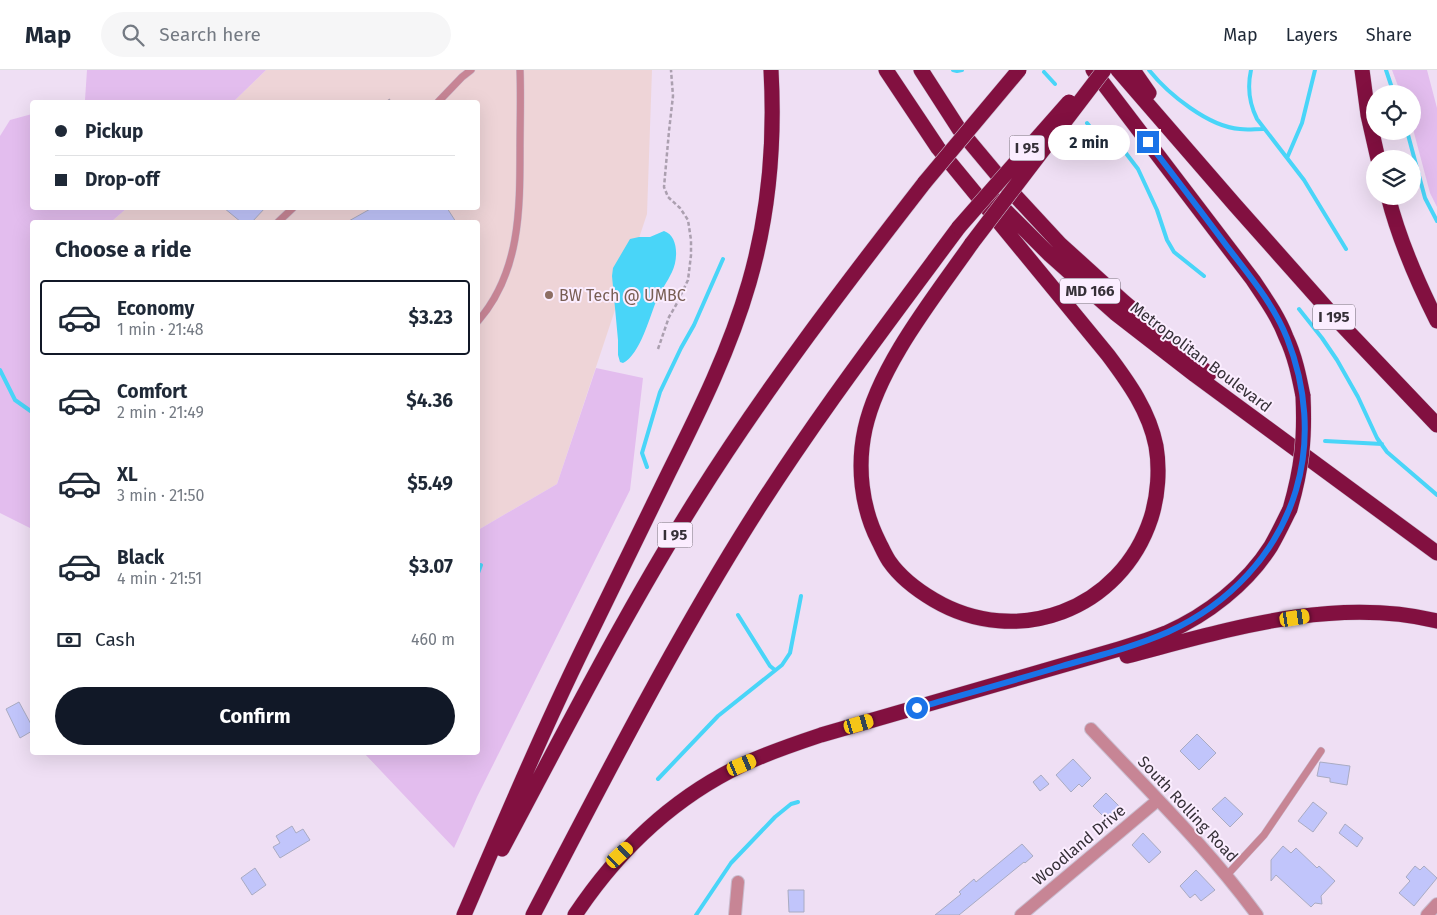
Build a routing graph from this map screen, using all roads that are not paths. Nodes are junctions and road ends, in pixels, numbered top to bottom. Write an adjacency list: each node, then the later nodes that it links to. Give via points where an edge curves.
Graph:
1 (472, 70): 15 (lane)
2 (520, 70): 22 (lane, via 520,196 516,241 495,296)
3 (771, 70): 35 (highway, via 767,193 749,282 730,339 708,393 556,703)
4 (886, 70): 11 (highway, bridge, via 938,148 1118,368 1148,420 1156,447 1158,478 1154,508 1145,536 1130,561 1084,603 1053,616 1022,622 971,617 946,608 924,595 889,562 866,512 861,459 865,429 876,396 911,332 972,243)
5 (892, 70): 25 (highway, Metropolitan Boulevard / MD 166, via 996,202 1050,255 1115,313)
6 (921, 70): 25 (highway, via 959,129 1060,244 1124,302)
7 (1005, 70): 17 (highway, bridge)
8 (1019, 70): 17 (highway, I 95, bridge)
9 (1093, 70): 28 (highway, bridge, via 1271,307 1297,368 1303,396 1304,449 1290,509 1271,546 1250,573 1203,614 1119,650)
10 (1097, 70): 36 (highway, I 95, bridge, via 960,227 817,421 683,632)
11 (1104, 70)
12 (1118, 70): 18 (highway)
13 (1133, 70): 18 (highway)
14 (1362, 70): 16 (highway)
15 (440, 100)
16 (1376, 150)
17 (925, 182): 35 (highway, I 95, via 817,322 697,498 638,597)
18 (1234, 205): 24 (highway, I 195)
19 (1390, 205): 23 (highway, via 1414,271)
20 (291, 210): 21 (lane)
21 (280, 220)
22 (480, 318)
23 (1437, 321)
24 (1437, 425)
25 (1327, 472): 26 (highway, Metropolitan Boulevard)
26 (1437, 553)
27 (1437, 621): 28 (highway, via 1397,614 1322,613 1244,626)
28 (994, 686): 37 (highway, via 821,735 742,765 710,783 653,824 620,855)
29 (1091, 729): 31 (street, South Rolling Road)
30 (1321, 751): 32 (lane, via 1264,835)
31 (1158, 800): 32 (street, South Rolling Road); 39 (street, Woodland Drive)
32 (1226, 875): 40 (street, South Rolling Road)
33 (738, 882): 38 (street)
34 (1437, 904): 41 (street)
35 (466, 915)
36 (533, 915)
37 (575, 915)
38 (735, 915)
39 (1022, 915)
40 (1257, 915)
41 (1428, 915)

